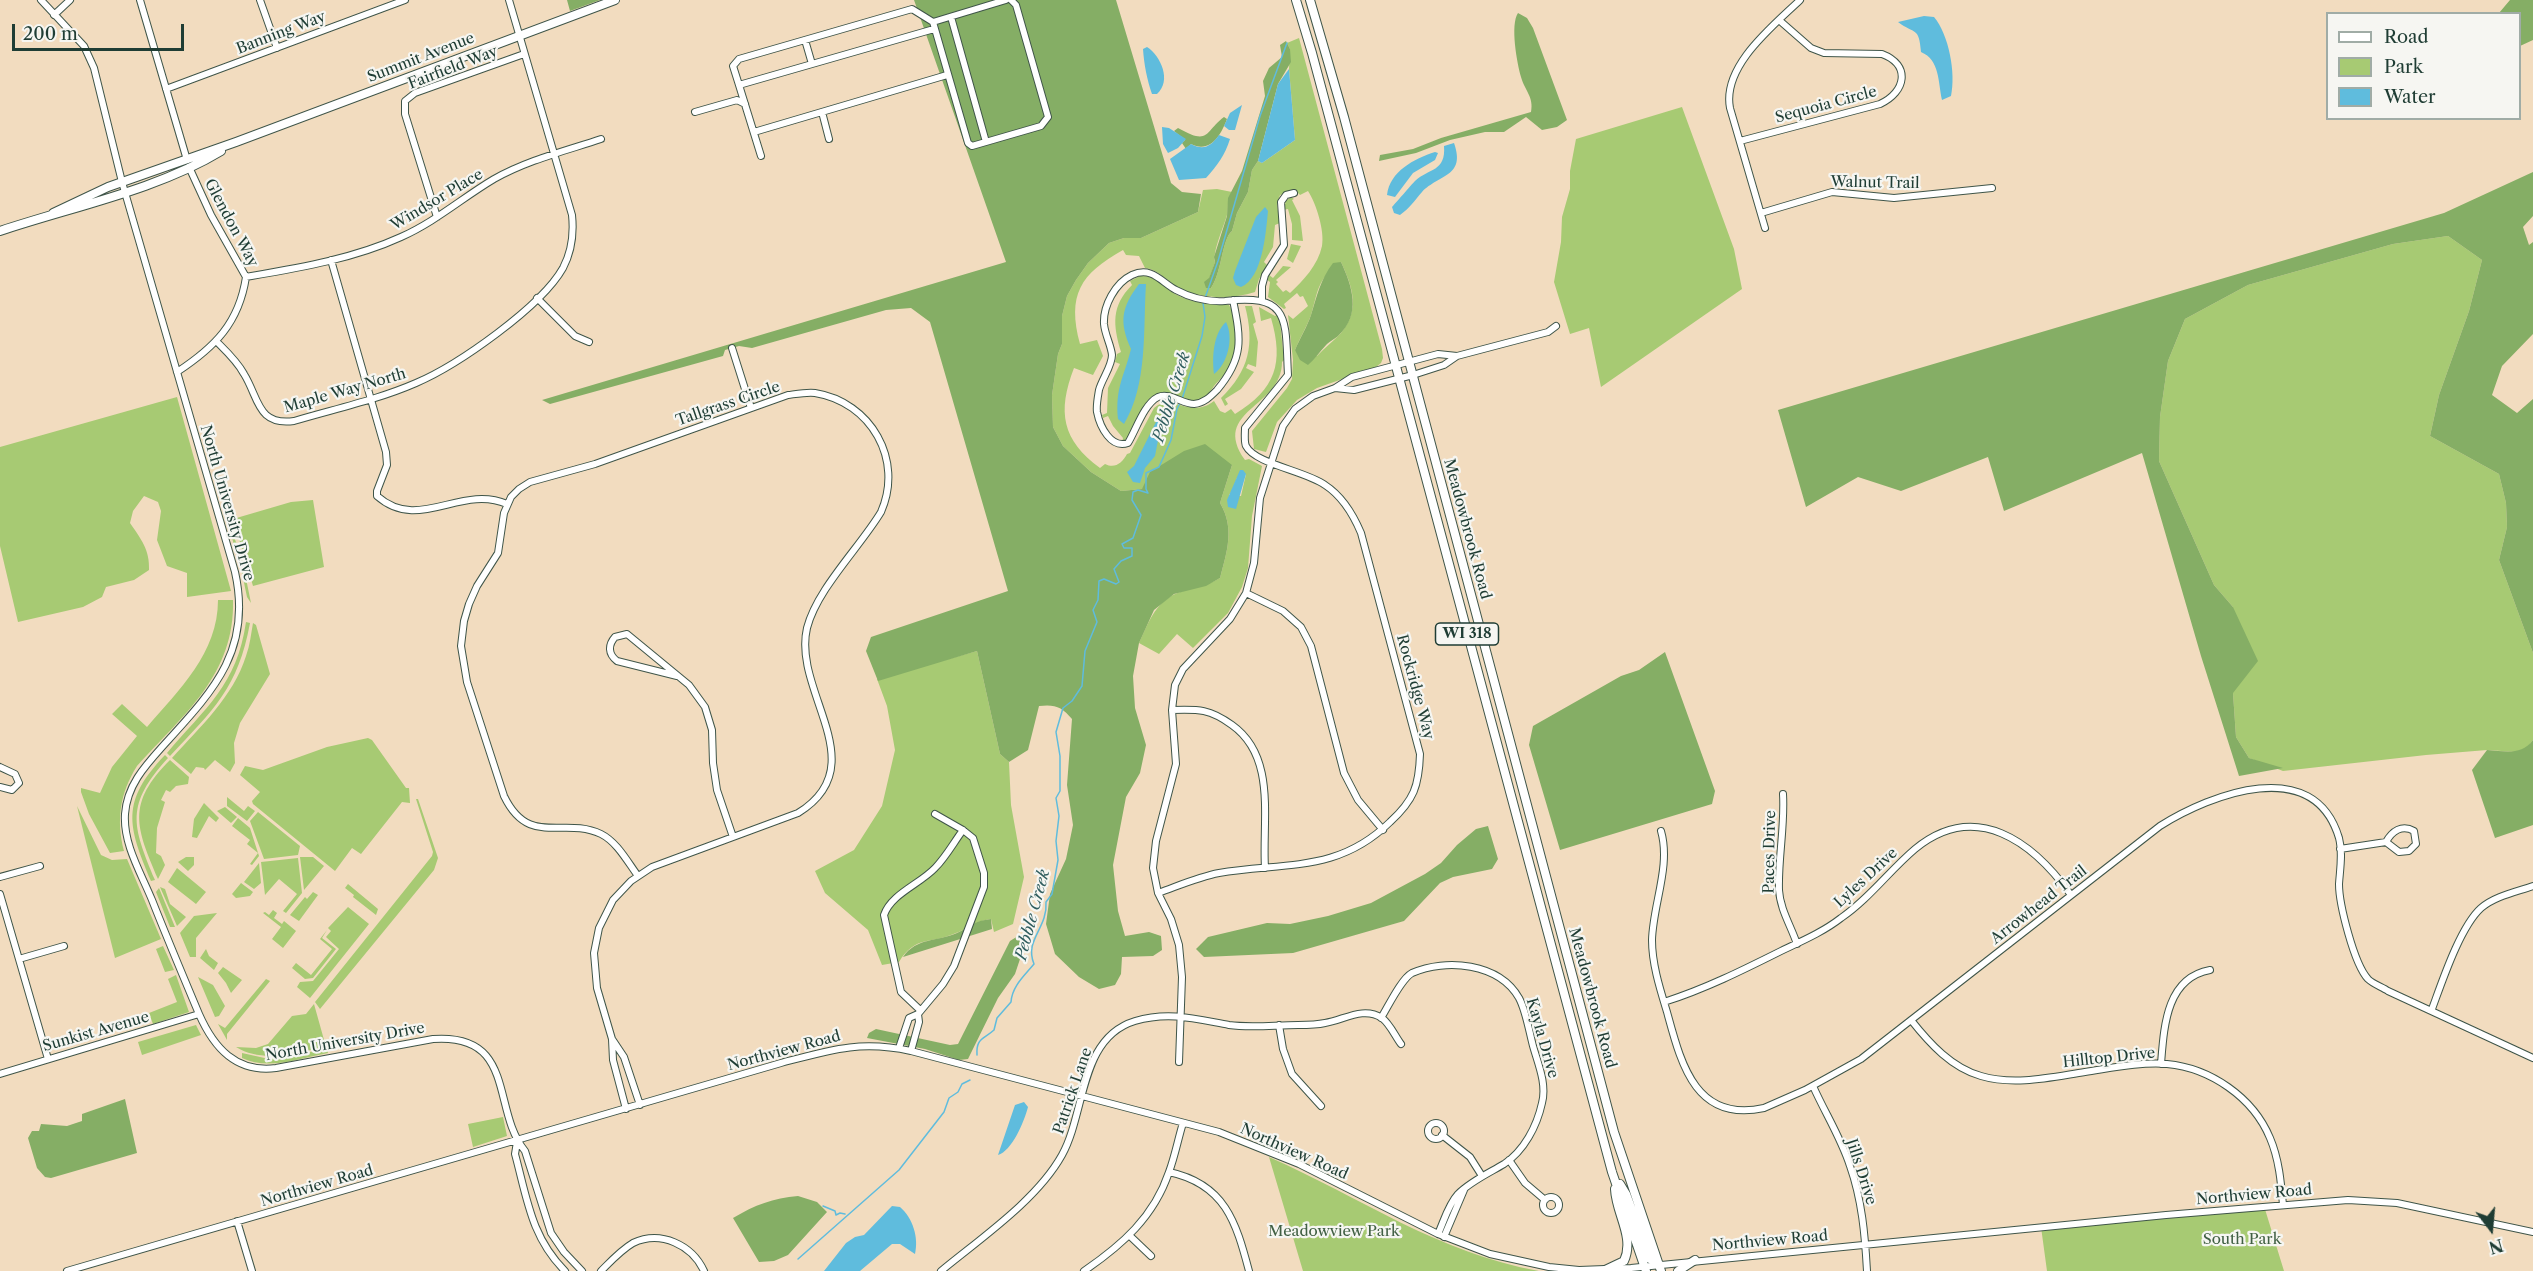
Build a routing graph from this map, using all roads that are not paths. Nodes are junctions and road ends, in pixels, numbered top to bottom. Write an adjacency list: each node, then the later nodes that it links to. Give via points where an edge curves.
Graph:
1 (41, 0): 14 (street, North University Drive)
2 (70, 0): 14 (street)
3 (140, 0): 25 (street, Glendon Way)
4 (260, 0): 20 (street)
5 (405, 0): 13 (street, Banning Way)
6 (509, 0): 18 (street, Maple Way North)
7 (615, 0): 18 (main road, Summit Avenue)
8 (1009, 0): 12 (street); 33 (street, via 1016,5 1048,117 1041,126)
9 (1296, 0): 57 (main road, Meadowbrook Road / WI 318)
10 (1310, 0): 56 (main road, Meadowbrook Road / WI 318)
11 (1800, 0): 16 (street)
12 (994, 2): 15 (street)
13 (387, 3): 20 (street, Banning Way)
14 (54, 15): 37 (street, North University Drive, via 90,56)
15 (951, 16): 17 (street); 33 (street)
16 (1779, 20): 32 (street, via 1732,81 1729,99); 32 (street, Sequoia Circle, via 1810,48 1824,53 1889,57 1896,63 1902,81 1897,93 1880,104)
17 (933, 26): 19 (street, via 912,9); 22 (street); 23 (street)
18 (519, 35): 21 (street, Maple Way North); 36 (main road, Summit Avenue, via 236,142)
19 (805, 40): 22 (street); 24 (street, via 739,59 733,66)
20 (277, 48): 25 (street, Banning Way)
21 (524, 54): 34 (street, Maple Way North); 43 (street, Fairfield Way, via 411,95 405,101 405,114)
22 (812, 64): 24 (street)
23 (948, 75): 28 (street); 33 (street, via 968,143 972,146)
24 (739, 85): 26 (street)
25 (166, 89): 36 (street, Glendon Way)
26 (745, 104): 27 (street, via 737,100); 29 (street)
27 (695, 112)
28 (822, 112): 29 (street); 30 (street)
29 (754, 132): 35 (street)
30 (829, 139)
31 (601, 140): 34 (street, Windsor Place)
32 (1740, 141): 42 (street)
33 (986, 142)
34 (554, 154): 43 (street, Windsor Place, via 493,180); 48 (street, Maple Way North, via 572,215 572,241 562,269)
35 (761, 156)
36 (188, 164): 37 (main road, Summit Avenue); 39 (main road, Summit Avenue); 47 (street, Glendon Way, via 214,222)
37 (122, 182): 39 (street, North University Drive); 41 (main road, Summit Avenue)
38 (1992, 188): 42 (street, Walnut Trail, via 1894,198 1832,192)
39 (125, 192): 41 (main road, Summit Avenue); 58 (street, North University Drive)
40 (1294, 193): 50 (street, via 1281,202 1284,245 1265,275)
41 (53, 213): 45 (main road, Summit Avenue)
42 (1761, 213): 44 (street)
43 (437, 217): 46 (street, Windsor Place, via 383,245)
44 (1766, 228)
45 (0, 231)
46 (331, 260): 47 (street, Windsor Place); 62 (street)
47 (246, 277): 52 (street, Glendon Way, via 239,308)
48 (537, 298): 53 (street, via 575,336); 62 (street, Maple Way North, via 484,343 448,367)
49 (1233, 300): 49 (street, via 1201,299 1175,290 1155,274 1139,273 1115,289 1104,324 1112,357 1100,388 1097,411 1103,430 1115,443 1128,443 1151,403 1163,396 1192,404 1203,402 1228,377 1239,345); 50 (street)
50 (1262, 300): 64 (street, Rockridge Way, via 1278,311 1284,322 1288,375 1245,428 1246,446 1256,458)
51 (1556, 326): 55 (street, via 1548,332)
52 (216, 341): 58 (street, Glendon Way); 62 (street, Maple Way North, via 242,370 261,410 272,419 294,421)
53 (589, 342)
54 (732, 348): 63 (street)
55 (1457, 356): 56 (street, via 1438,354); 59 (street, via 1444,365)
56 (1409, 362): 57 (street); 59 (main road, Meadowbrook Road / WI 318)
57 (1395, 366): 60 (main road, Meadowbrook Road / WI 318); 61 (street, via 1352,377)
58 (177, 372): 94 (street, North University Drive, via 235,572 238,633 230,660 212,692 136,779 125,818 129,844)
59 (1413, 375): 60 (street); 133 (main road, Meadowbrook Road / WI 318, via 1614,1132)
60 (1399, 378): 61 (street, via 1354,390); 118 (main road, Meadowbrook Road / WI 318)
61 (1335, 388): 64 (street, via 1313,396 1295,409 1283,426)
62 (371, 399): 65 (street, via 386,452 386,472 376,494 381,499 409,511 474,497)
63 (752, 408): 65 (street, Tallgrass Circle, via 594,464 530,482); 76 (street, Tallgrass Circle, via 788,395 814,393 846,404 877,433 889,477 881,512 820,599 807,628 806,661 832,748 832,768 826,784 816,799 798,813)
64 (1270, 463): 66 (street, via 1260,498 1254,563); 74 (street, Rockridge Way, via 1325,484 1354,515 1361,533 1420,754 1419,780 1407,806)
65 (507, 504): 81 (street, via 501,547 472,596 461,646 465,674 504,796 521,818 538,827 582,828 605,836)
66 (1246, 593): 68 (street, via 1230,619 1183,669 1175,685); 74 (street, via 1283,611 1301,627 1311,647 1344,773 1358,800)
67 (677, 676): 67 (street, via 627,634 611,642 611,654 617,661); 76 (street, via 695,691 708,714 717,790)
68 (1172, 710): 80 (street, via 1216,713 1244,733 1260,759); 84 (street, via 1176,764 1156,841 1153,868)
69 (0, 767): 70 (street, via 15,774 19,783 12,790)
70 (0, 787)
71 (1783, 794): 87 (street, Paces Drive, via 1779,890)
72 (935, 814): 73 (street)
73 (963, 830): 93 (street, via 973,838 984,873 984,887 954,966); 93 (street, via 937,866 892,901 884,915 901,992)
74 (1383, 830): 80 (street, Rockridge Way, via 1353,850 1330,859)
75 (1661, 831): 91 (street, Arrowhead Trail, via 1665,854 1652,940)
76 (732, 837): 81 (street, Tallgrass Circle)
77 (2386, 843): 77 (street, via 2399,852 2409,851 2416,844 2415,831 2405,828 2393,832); 78 (street)
78 (2340, 849): 86 (street, Arrowhead Trail, via 2330,816 2313,800 2291,790 2263,787 2202,803 2171,819); 92 (street, Arrowhead Trail, via 2341,906 2368,979)
79 (40, 866): 82 (street)
80 (1265, 868): 84 (street, Rockridge Way, via 1217,874)
81 (638, 876): 99 (street, Tallgrass Circle, via 613,900 595,942 595,977)
82 (0, 877)
83 (2533, 886): 92 (street, via 2489,903 2476,915 2446,972)
84 (1158, 893): 95 (street, via 1179,945)
85 (0, 894): 89 (street)
86 (2071, 894): 87 (street, Lyles Drive, via 2046,863 2016,839 1986,829 1953,830 1916,848 1851,911); 97 (street, Arrowhead Trail)
87 (1797, 944): 91 (street, Lyles Drive)
88 (64, 946): 89 (street)
89 (19, 959): 104 (street)
90 (2210, 970): 106 (street, via 2193,974 2177,991 2164,1036)
91 (1664, 1002): 108 (street, Arrowhead Trail, via 1685,1070 1697,1089 1710,1098 1732,1109 1752,1110)
92 (2432, 1009): 103 (street, Arrowhead Trail)
93 (919, 1012): 101 (street, via 909,1018); 102 (street)
94 (199, 1014): 104 (street, Sunkist Avenue); 115 (street, North University Drive, via 210,1038 224,1054 257,1069 433,1040 468,1043 485,1055 495,1069)
95 (1179, 1016): 98 (street, Patrick Lane, via 1229,1025); 105 (street); 109 (street, Patrick Lane, via 1135,1021 1113,1033 1096,1053)
96 (1381, 1018): 98 (street, Patrick Lane, via 1364,1013 1326,1023); 100 (street); 116 (street, Kayla Drive, via 1412,974 1453,964 1475,967 1514,990 1544,1090 1525,1144)
97 (1911, 1020): 106 (street, Hilltop Drive, via 1954,1063 1993,1079 2033,1080); 108 (street, Arrowhead Trail, via 1855,1063)
98 (1279, 1025): 111 (street, via 1292,1074)
99 (612, 1039): 110 (street, Tallgrass Circle, via 624,1057); 112 (street, Tallgrass Circle, via 613,1060)
100 (1401, 1044)
101 (899, 1048): 102 (street, Northview Road); 110 (street, Northview Road, via 863,1045 833,1049)
102 (911, 1051): 109 (street, Northview Road)
103 (2533, 1058)
104 (48, 1059): 107 (street, Sunkist Avenue)
105 (1179, 1062)
106 (2161, 1064): 122 (street, Hilltop Drive, via 2209,1076 2236,1093 2257,1115 2270,1138)
107 (0, 1074)
108 (1813, 1086): 130 (street, Jills Drive, via 1850,1165)
109 (1082, 1096): 113 (street, Northview Road); 142 (street, Patrick Lane, via 1066,1148 1045,1180)
110 (640, 1105): 112 (street, Northview Road)
111 (1322, 1106)
112 (626, 1109): 115 (street, Northview Road)
113 (1183, 1123): 117 (street); 129 (street, Northview Road, via 1219,1132 1291,1161)
114 (1442, 1136): 119 (street, via 1470,1157)
115 (517, 1142): 123 (street, North University Drive, via 525,1151); 124 (street, North University Drive, via 515,1154); 125 (street, Northview Road)
116 (1509, 1160): 119 (street, Kayla Drive); 121 (street, via 1525,1183)
117 (1169, 1172): 128 (street, via 1153,1206); 144 (street, via 1203,1185 1225,1205 1237,1228)
118 (1612, 1172): 120 (main road, Meadowbrook Road / WI 318); 133 (main road, via 1626,1194 1650,1259)
119 (1482, 1176): 129 (street, Kayla Drive, via 1453,1201)
120 (1615, 1181): 134 (main road, Meadowbrook Road / WI 318); 135 (main road, via 1628,1252 1624,1261)
121 (1545, 1200)
122 (2283, 1205): 127 (street, Northview Road, via 2377,1201); 130 (street, Northview Road)
123 (543, 1208): 124 (street); 139 (street, North University Drive, via 556,1242)
124 (530, 1210): 138 (street, North University Drive, via 541,1243)
125 (237, 1221): 136 (street, Northview Road); 137 (street)
126 (2533, 1222): 127 (street)
127 (2532, 1231)
128 (1130, 1236): 131 (street); 143 (street)
129 (1441, 1236): 135 (street, Northview Road, via 1518,1261)
130 (1866, 1244): 132 (street, Northview Road); 146 (street, Jills Drive)
131 (1151, 1256)
132 (1695, 1260): 133 (street, Northview Road); 145 (main road)
133 (1660, 1268): 134 (street, Northview Road)
134 (1645, 1269): 135 (street, Northview Road)
135 (1605, 1270)
136 (67, 1271)
137 (252, 1271)
138 (565, 1271)
139 (582, 1271)
140 (602, 1271): 141 (street, via 630,1245 656,1239 687,1249)
141 (704, 1271)
142 (941, 1271)
143 (1084, 1271)
144 (1250, 1271)
145 (1677, 1271)
146 (1867, 1271)

